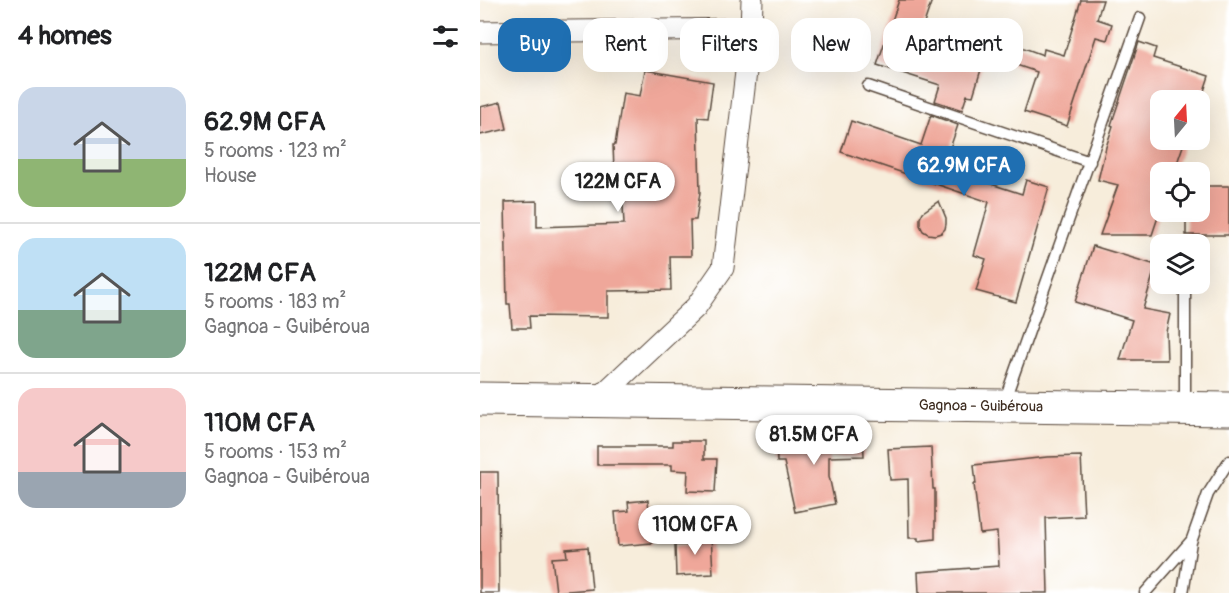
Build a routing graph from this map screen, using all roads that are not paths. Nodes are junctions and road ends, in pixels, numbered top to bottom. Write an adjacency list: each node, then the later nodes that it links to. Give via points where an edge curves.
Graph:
1 (752, 0): 2 (street)
2 (751, 18)
3 (1140, 18): 8 (lane)
4 (680, 30): 5 (street)
5 (480, 32)
6 (746, 72): 11 (street, via 723,268 696,307)
7 (868, 86): 8 (lane)
8 (1089, 162): 12 (lane)
9 (1185, 294): 13 (lane)
10 (480, 399): 11 (main road, Gagnoa - Guibéroua)
11 (597, 400): 12 (main road, Gagnoa - Guibéroua)
12 (1003, 405): 13 (main road, Gagnoa - Guibéroua)
13 (1185, 408): 14 (main road, Gagnoa - Guibéroua)
14 (1229, 409)
15 (1229, 461): 16 (lane, via 1208,494)
16 (1191, 542): 17 (lane); 18 (lane)
17 (1144, 593)
18 (1183, 593)

